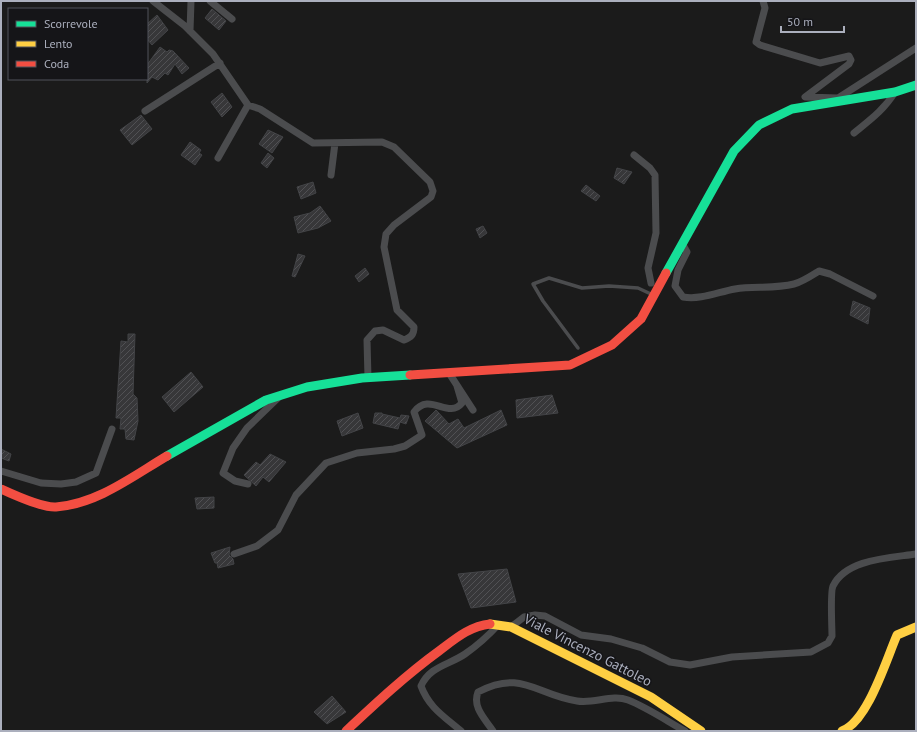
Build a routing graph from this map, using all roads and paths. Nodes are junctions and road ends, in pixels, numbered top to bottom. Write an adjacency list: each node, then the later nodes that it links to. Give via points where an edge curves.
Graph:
1 (153, 1): 6 (street)
2 (191, 1): 6 (street)
3 (210, 1): 5 (street)
4 (763, 1): 11 (street, via 765,8 756,42 760,45 820,63 849,56 849,64 805,97)
5 (232, 19)
6 (190, 31): 8 (street)
7 (916, 48): 11 (street)
8 (220, 63): 12 (street); 13 (street)
9 (916, 85): 10 (main road)
10 (895, 92): 11 (main road); 14 (street, via 878,115)
11 (834, 100): 19 (main road, via 792,109 759,125 734,150)
12 (248, 105): 15 (street, via 266,113 313,143); 17 (street)
13 (145, 111)
14 (854, 133)
15 (335, 143): 18 (street); 25 (street, via 382,142 394,147 430,182 434,191 426,202 394,225 386,234 384,247 397,310 414,327 414,333 404,340 383,330 375,331 367,340)
16 (634, 155): 20 (street, via 650,168 654,175 656,233 648,268)
17 (218, 158)
18 (331, 175)
19 (683, 244): 21 (main road); 22 (street, via 687,252 678,270 675,286 683,297 795,284 819,272 830,274)
20 (651, 283)
21 (654, 296): 23 (lane, via 638,288 582,288 549,278 533,284); 24 (main road, via 641,319 612,345 570,365)
22 (873, 296)
23 (578, 348)
24 (449, 373): 25 (main road); 26 (street)
25 (368, 378): 27 (main road, via 307,387)
26 (457, 386): 28 (street); 33 (street, via 462,403 458,408 451,410 427,404 419,406 414,412 422,435 394,449 358,452 326,463 296,495 278,530 257,546)
27 (281, 395): 31 (street, via 247,428 227,460 223,473 235,481); 32 (main road, via 266,400 89,501 55,507 20,498)
28 (473, 410)
29 (112, 429): 30 (street, via 96,473 76,482 41,483)
30 (1, 471)
31 (248, 484)
32 (1, 489)
33 (234, 554)
34 (916, 554): 36 (street, via 863,563 844,572 832,587 832,636 828,643 811,652 732,657 690,665 670,662 642,648 611,639 580,635 545,616 535,614 524,617)
35 (498, 625): 36 (main road, Viale Vincenzo Gattoleo); 38 (main road, Viale Vincenzo Gattoleo, via 479,625 465,632 406,675); 39 (street, via 485,639 463,655 441,665 426,677 422,686 425,698 438,714)
36 (511, 627): 42 (main road, Viale Vincenzo Gattoleo, via 651,697)
37 (916, 627): 43 (main road, via 897,635 867,707)
38 (346, 731)
39 (461, 731)
40 (493, 731): 41 (street, via 476,705 478,692 502,683 518,682 578,701 616,698 628,700)
41 (685, 731)
42 (700, 731)
43 (842, 731)

